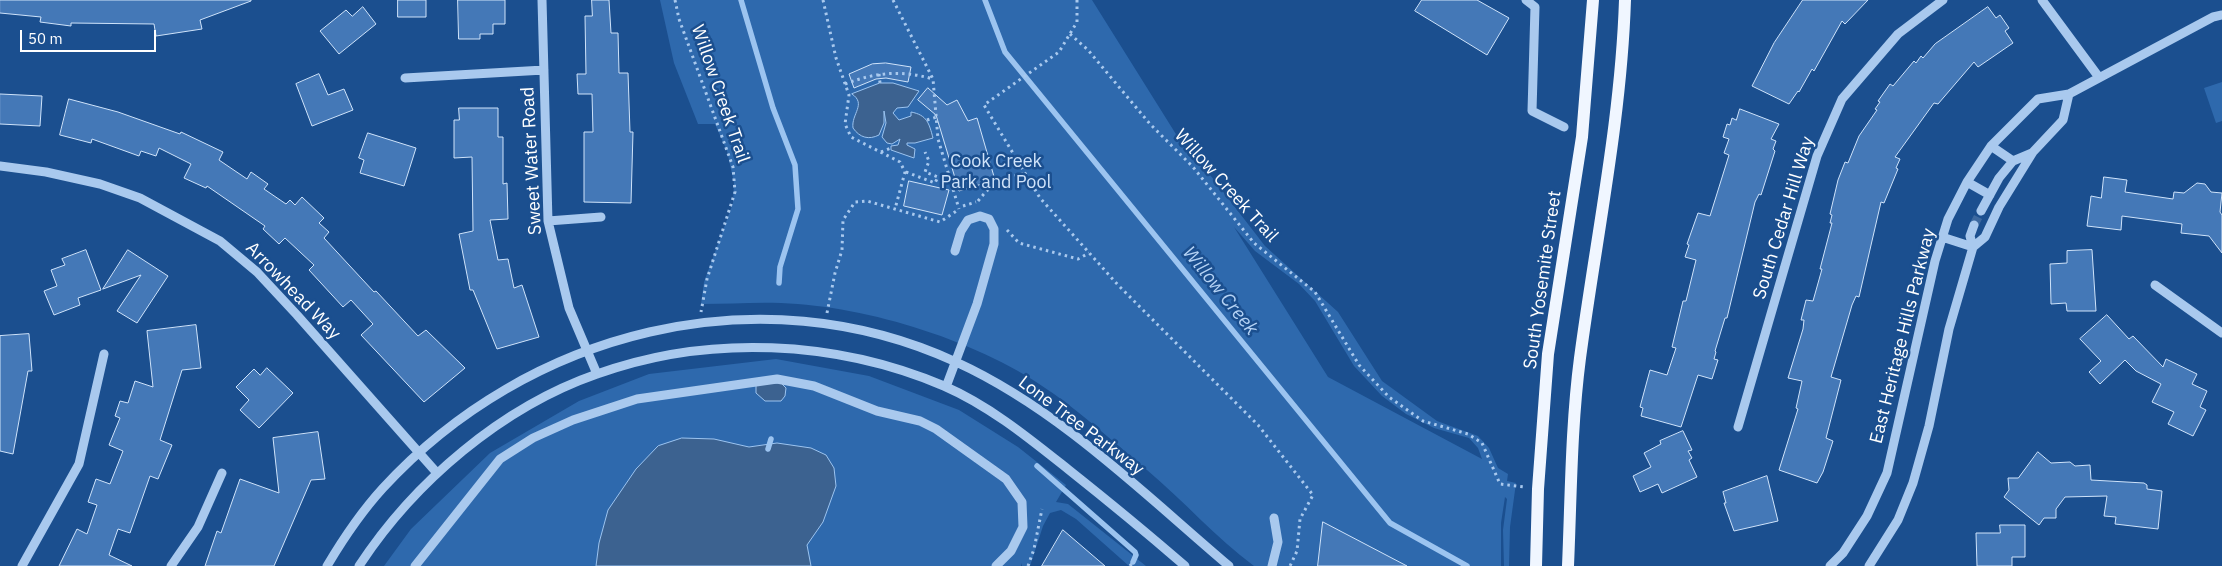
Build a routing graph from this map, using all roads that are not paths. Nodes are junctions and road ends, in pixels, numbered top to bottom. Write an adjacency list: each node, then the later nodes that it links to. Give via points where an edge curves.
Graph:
1 (542, 0): 8 (street, Sweet Water Road)
2 (1526, 0): 12 (street, via 1535,7 1532,111)
3 (1593, 0): 47 (main road, South Yosemite Street, via 1582,137 1548,354)
4 (1625, 0): 48 (main road, via 1614,141 1580,358)
5 (1943, 0): 33 (street, South Cedar Hill Way, via 1898,34 1842,99 1817,156)
6 (2042, 0): 9 (street)
7 (2222, 15): 9 (street, East Heritage Hills Parkway)
8 (544, 70): 10 (street); 21 (street, Sweet Water Road)
9 (2098, 76): 11 (street, East Heritage Hills Parkway)
10 (405, 78)
11 (2068, 94): 13 (street, East Heritage Hills Parkway, via 2038,99); 14 (street, via 2063,120)
12 (1564, 127)
13 (1991, 146): 15 (street); 17 (street, East Heritage Hills Parkway)
14 (2033, 152): 15 (street); 24 (street, via 1999,207 1985,237)
15 (2013, 162): 18 (street)
16 (0, 166): 34 (street, Arrowhead Way, via 108,186 140,198 220,240 291,308)
17 (1967, 182): 18 (street); 23 (street, East Heritage Hills Parkway)
18 (1990, 195): 19 (street)
19 (1981, 211)
20 (601, 217): 21 (street)
21 (548, 221): 28 (street, Sweet Water Road, via 569,308)
22 (1974, 225): 24 (street, via 1970,236)
23 (1942, 238): 24 (street); 49 (street, East Heritage Hills Parkway, via 1886,474 1867,516 1843,553)
24 (1973, 248): 50 (street, via 1949,329 1929,426 1913,483 1898,520)
25 (956, 251): 30 (street, via 961,231 968,220 980,216 989,219 994,229 994,244)
26 (2155, 285): 27 (street)
27 (2222, 333)
28 (587, 350): 30 (street, Lone Tree Parkway, via 675,326 734,320 785,320 841,326 895,339); 31 (street, Sweet Water Road); 34 (street, Lone Tree Parkway, via 545,367 496,394)
29 (104, 354): 38 (street, via 79,464)
30 (956, 362): 32 (street); 45 (street, Lone Tree Parkway, via 1049,417)
31 (597, 374): 32 (street, via 650,359 701,351 784,348 836,354 892,367); 36 (street, via 557,391 511,417 473,443)
32 (946, 386): 44 (street, via 1030,439)
33 (1738, 427)
34 (418, 453): 36 (street, Arrowhead Way); 40 (street, Lone Tree Parkway, via 382,489 346,535)
35 (222, 472): 39 (street, via 198,527)
36 (437, 474): 41 (street, via 403,507)
37 (1274, 518): 46 (street, via 1278,542)
38 (22, 566)
39 (172, 566)
40 (327, 566)
41 (359, 566)
42 (416, 566): 43 (street, via 500,459 533,438 581,417 637,399 777,379 814,386 877,411 920,421 1006,480 1022,502 1023,528 1011,551)
43 (996, 566)
44 (1185, 566)
45 (1230, 566)
46 (1272, 566)
47 (1536, 566)
48 (1568, 566)
49 (1830, 566)
50 (1869, 566)

